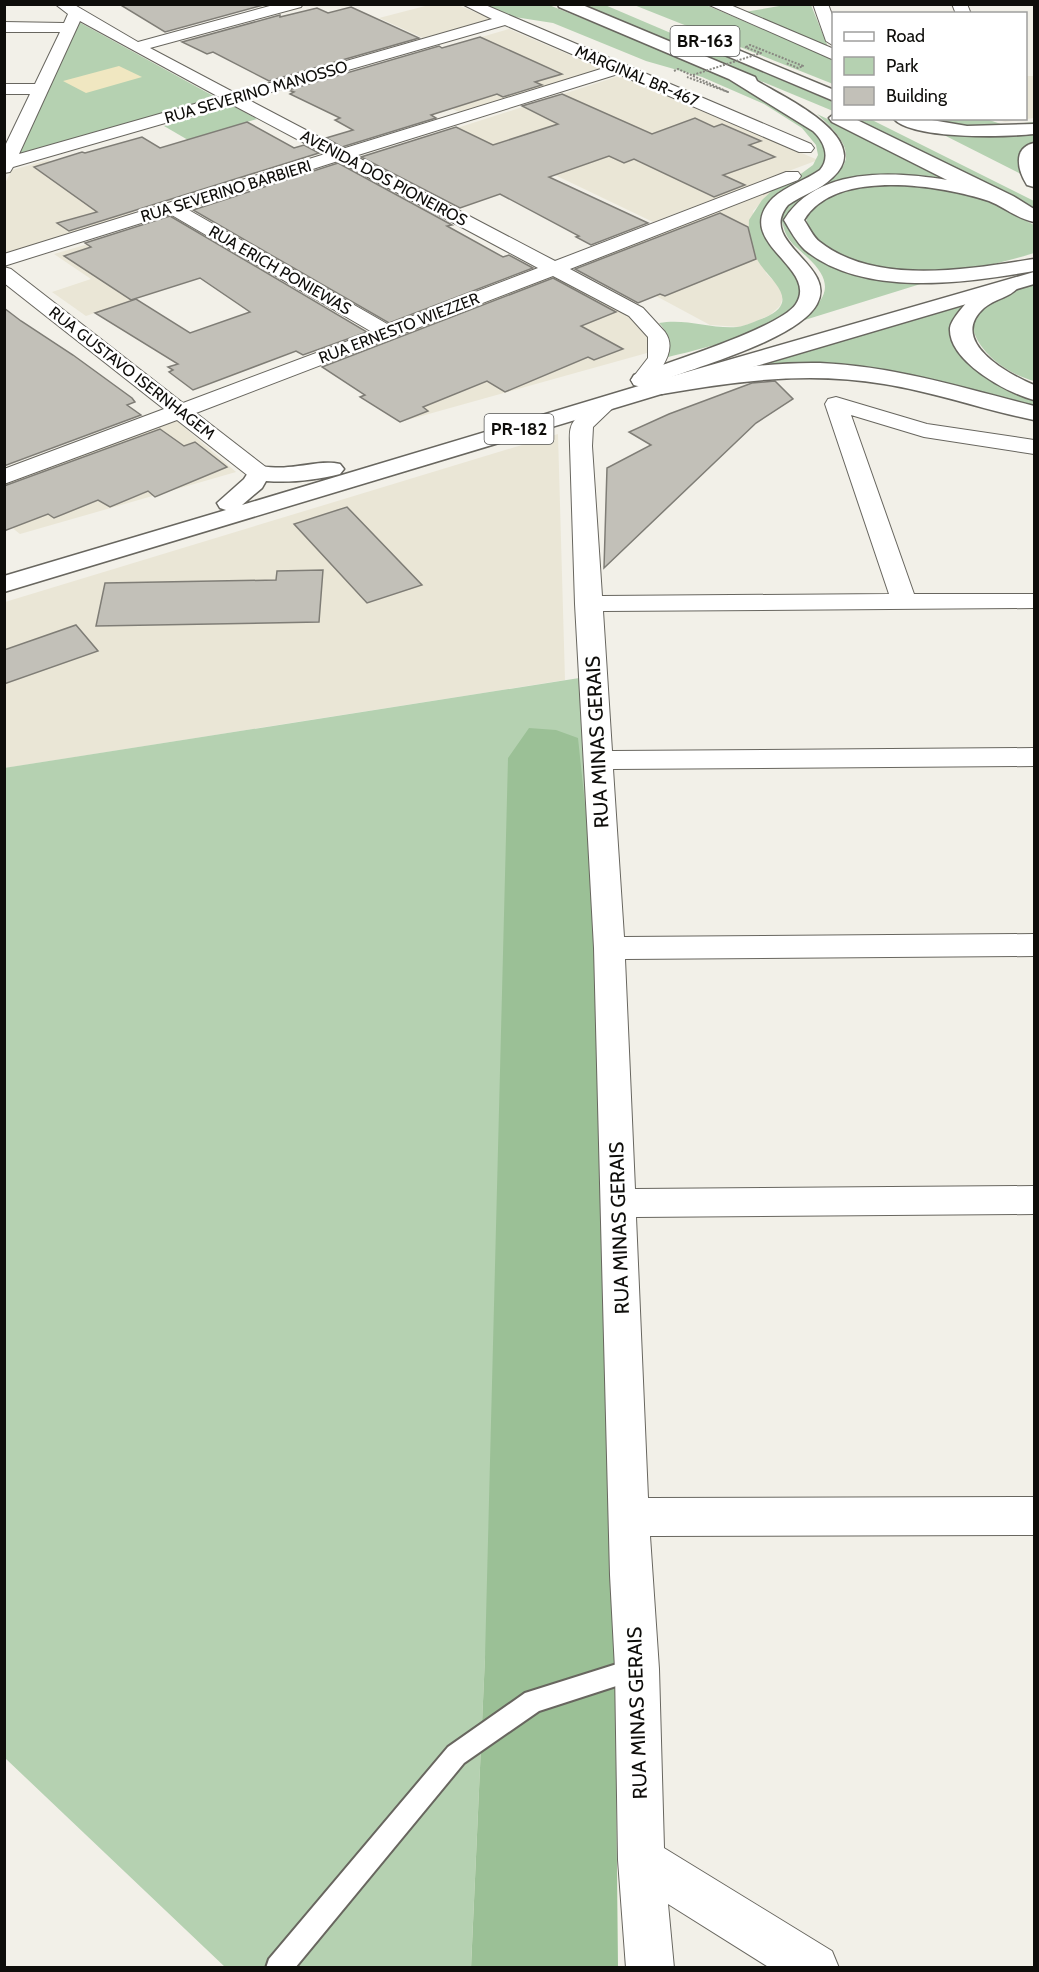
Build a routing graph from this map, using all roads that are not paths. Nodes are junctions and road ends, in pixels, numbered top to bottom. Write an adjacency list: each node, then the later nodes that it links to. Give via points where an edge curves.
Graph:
1 (62, 4): 7 (street, AVENIDA DOS PIONEIROS)
2 (296, 4): 13 (street)
3 (469, 4): 8 (street, MARGINAL BR-467)
4 (565, 4): 18 (main road, BR-163)
5 (714, 4): 16 (street)
6 (820, 4): 12 (street)
7 (79, 15): 9 (street, AVENIDA DOS PIONEIROS); 10 (street); 11 (street, AVENIDA DOS PIONEIROS); 20 (street)
8 (506, 20): 17 (street, MARGINAL BR-467); 21 (street, RUA SEVERINO MANOSSO)
9 (128, 26): 11 (street); 13 (street, AVENIDA DOS PIONEIROS)
10 (4, 27)
11 (108, 32): 15 (street, AVENIDA DOS PIONEIROS)
12 (832, 36)
13 (157, 41): 15 (street); 21 (street, AVENIDA DOS PIONEIROS)
14 (716, 46): 22 (main road, BR-163, via 790,70)
15 (137, 47): 23 (street, AVENIDA DOS PIONEIROS)
16 (832, 54)
17 (620, 68): 30 (street, MARGINAL BR-467); 32 (street, RUA SEVERINO BARBIERI)
18 (730, 72): 24 (main road, BR-163); 54 (main road, PR-182, via 819,126 833,145 833,167 826,175 798,189 772,214 778,242 811,286 807,306 775,330)
19 (4, 89): 20 (street)
20 (42, 89): 34 (street)
21 (255, 92): 23 (street, RUA SEVERINO MANOSSO); 32 (street, AVENIDA DOS PIONEIROS)
22 (832, 93)
23 (235, 98): 33 (street, AVENIDA DOS PIONEIROS); 34 (street, RUA SEVERINO MANOSSO)
24 (832, 116)
25 (842, 120): 41 (main road)
26 (888, 120): 29 (main road)
27 (906, 120): 28 (main road, via 920,126 965,131)
28 (1035, 129)
29 (946, 147)
30 (805, 148)
31 (1035, 148): 38 (main road, via 1027,170)
32 (361, 149): 33 (street, RUA SEVERINO BARBIERI); 36 (street, AVENIDA DOS PIONEIROS)
33 (341, 155): 39 (street, AVENIDA DOS PIONEIROS); 42 (street, RUA SEVERINO BARBIERI)
34 (5, 166)
35 (792, 176): 47 (street, RUA ERNESTO WIEZZER)
36 (414, 177): 39 (street); 43 (street, AVENIDA DOS PIONEIROS)
37 (1015, 180): 40 (main road)
38 (1035, 181)
39 (395, 184): 45 (street, AVENIDA DOS PIONEIROS)
40 (1035, 190)
41 (1006, 200): 44 (main road); 48 (main road, via 941,183 873,180 814,197 794,220 802,238 825,256 886,275 927,277)
42 (171, 207): 46 (street, RUA SEVERINO BARBIERI); 53 (street, RUA ERICH PONIEWAS)
43 (486, 216): 45 (street); 47 (street, AVENIDA DOS PIONEIROS)
44 (1035, 216)
45 (467, 222): 47 (street, AVENIDA DOS PIONEIROS)
46 (4, 260)
47 (564, 265): 52 (street, AVENIDA DOS PIONEIROS); 52 (street, via 655,305); 53 (street, RUA ERNESTO WIEZZER)
48 (1035, 265): 54 (main road)
49 (4, 273): 57 (street, RUA GUSTAVO ISERNHAGEM)
50 (1035, 278): 51 (main road, PR-182)
51 (1009, 286): 54 (main road, PR-182); 55 (main road, via 970,309 961,327 963,338 970,351 1002,379)
52 (636, 312): 54 (street, AVENIDA DOS PIONEIROS, via 658,336 658,358)
53 (388, 333): 57 (street, RUA ERNESTO WIEZZER)
54 (651, 383): 56 (main road, PR-182); 58 (main road, via 765,371 834,371 919,384); 60 (main road, PR-182)
55 (1035, 393)
56 (607, 403): 65 (main road, PR-182); 68 (street, RUA MINAS GERAIS, via 582,425 580,446)
57 (180, 411): 61 (street, RUA GUSTAVO ISERNHAGEM); 62 (street, RUA ERNESTO WIEZZER)
58 (1035, 413)
59 (1035, 447): 67 (street, via 924,430 836,405)
60 (355, 466): 61 (main road, via 286,475); 63 (main road, PR-182)
61 (259, 473): 63 (main road, via 253,483)
62 (4, 477)
63 (228, 503): 64 (main road, PR-182)
64 (4, 569)
65 (4, 584)
66 (1035, 601): 67 (street)
67 (903, 602): 68 (street)
68 (588, 604): 70 (street, RUA MINAS GERAIS)
69 (1035, 757): 70 (street)
70 (599, 760): 72 (street, RUA MINAS GERAIS)
71 (1035, 945): 72 (street)
72 (609, 948): 74 (street, RUA MINAS GERAIS)
73 (1035, 1200): 74 (street)
74 (619, 1203): 76 (street, RUA MINAS GERAIS)
75 (1035, 1516): 76 (street)
76 (629, 1517): 77 (street, RUA MINAS GERAIS)
77 (637, 1669): 78 (street, RUA MINAS GERAIS); 79 (lane, via 532,1701 456,1755)
78 (641, 1860): 80 (street, RUA MINAS GERAIS); 81 (street)
79 (278, 1968)
80 (650, 1968)
81 (815, 1968)

